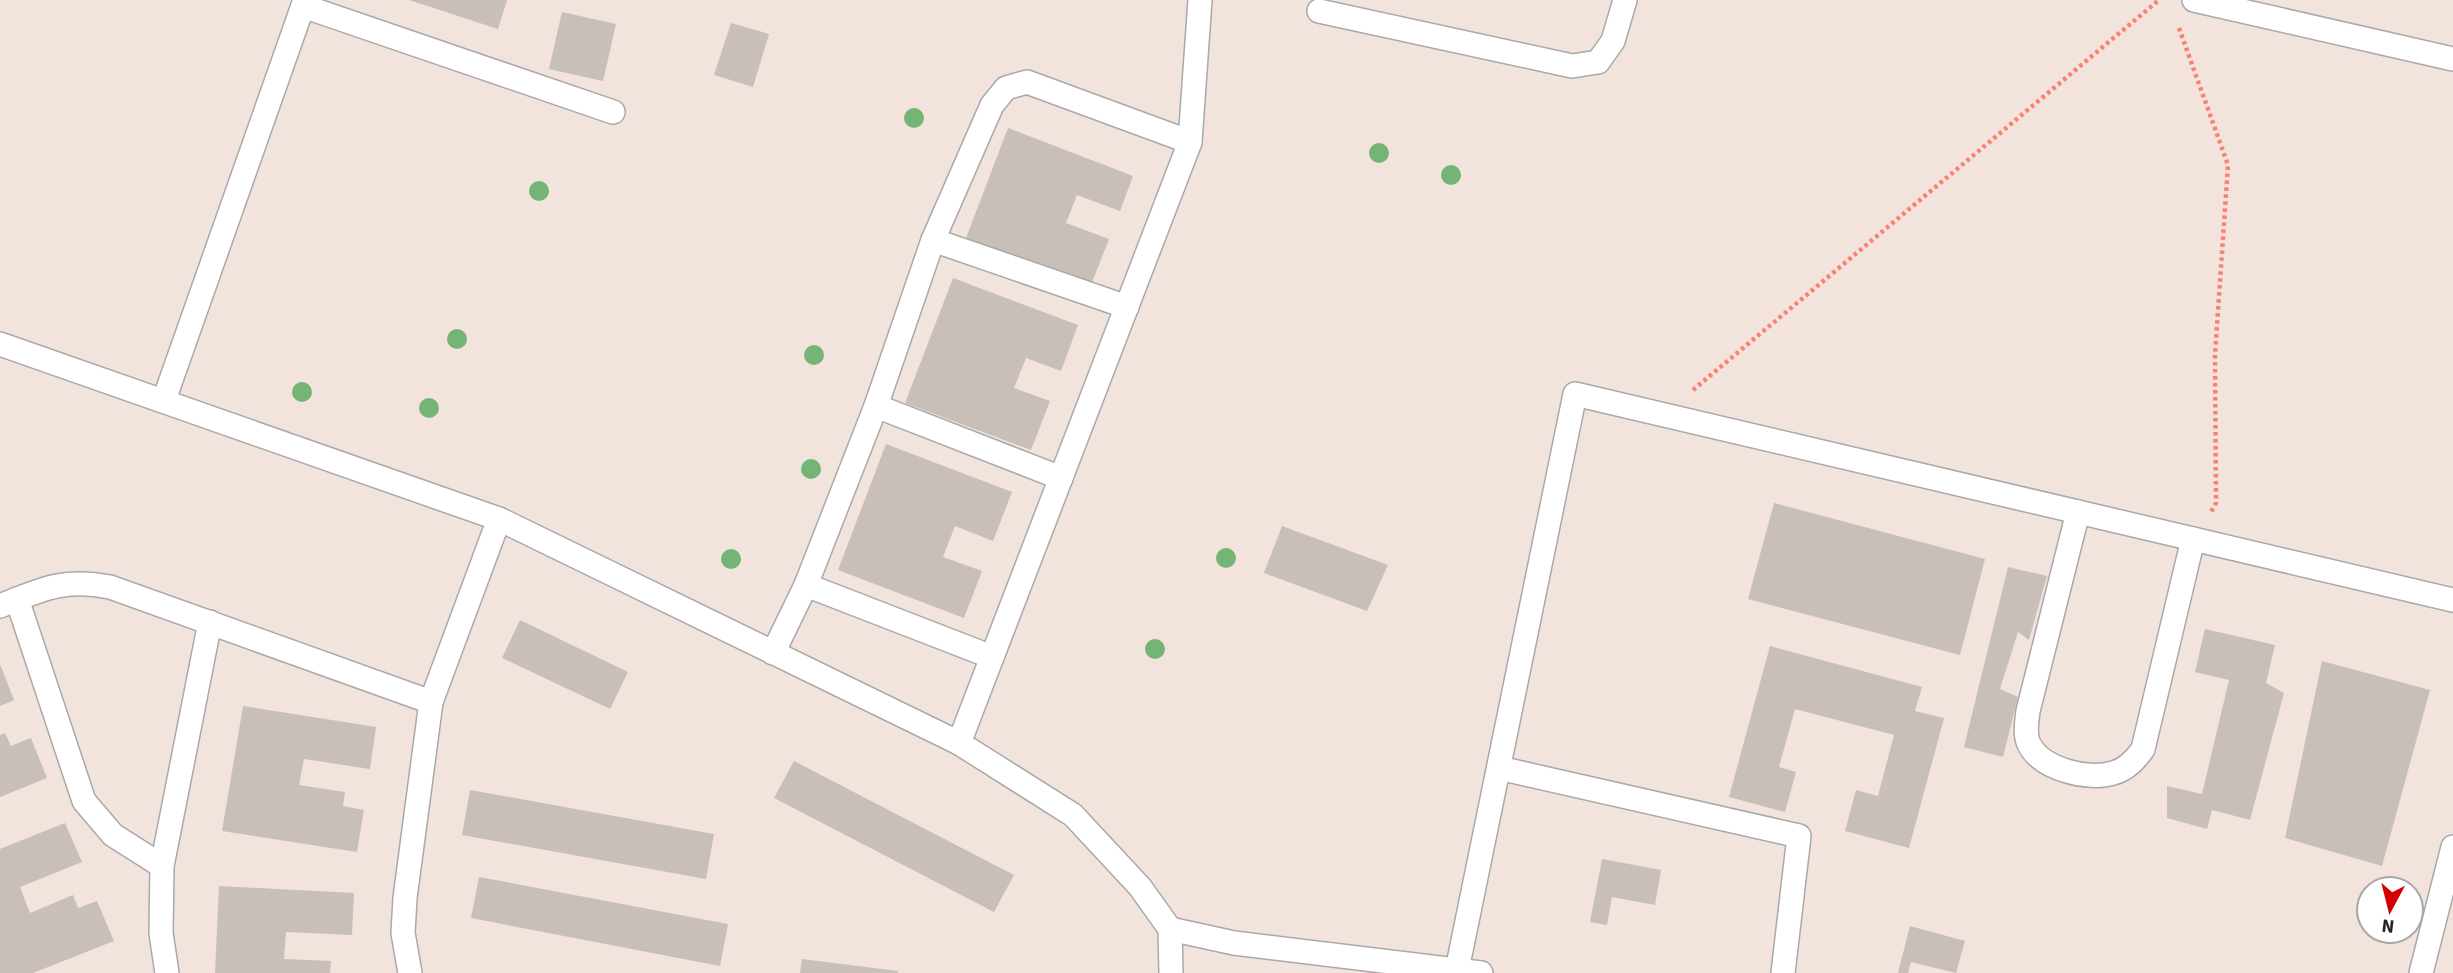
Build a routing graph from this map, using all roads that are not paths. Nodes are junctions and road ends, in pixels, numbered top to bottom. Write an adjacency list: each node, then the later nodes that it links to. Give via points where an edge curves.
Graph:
1 (1200, 0): 8 (lane)
2 (1625, 0): 5 (lane, via 1614,41 1598,62 1572,66)
3 (2194, 0): 6 (lane)
4 (304, 3): 7 (lane); 12 (lane)
5 (1319, 11)
6 (2453, 59)
7 (613, 112)
8 (1190, 142): 9 (lane, via 1027,82 1006,88 992,105); 10 (lane)
9 (933, 240): 10 (lane); 13 (lane)
10 (1127, 307): 14 (lane)
11 (0, 344): 12 (lane)
12 (164, 400): 16 (lane)
13 (876, 406): 14 (lane); 18 (lane)
14 (1061, 478): 23 (lane)
15 (2078, 512): 17 (lane); 17 (lane, via 2026,729 2036,754 2049,764 2084,774 2115,773 2143,749); 26 (lane, via 1575,394)
16 (499, 519): 22 (lane); 24 (lane)
17 (2193, 539): 19 (lane)
18 (806, 585): 22 (lane); 23 (lane)
19 (2453, 600)
20 (8, 603): 21 (lane, via 58,584 82,582 110,587); 28 (lane, via 84,801 113,835)
21 (210, 622): 24 (lane); 28 (lane)
22 (774, 653): 25 (lane)
23 (992, 657): 25 (lane)
24 (431, 702): 32 (lane, via 405,898 403,933)
25 (959, 743): 29 (lane, via 1073,815 1140,887)
26 (1499, 768): 30 (lane); 35 (lane, via 1799,836)
27 (2453, 847): 36 (lane)
28 (162, 866): 31 (lane, via 161,933)
29 (1170, 929): 30 (lane, via 1234,943); 33 (lane)
30 (1457, 970): 34 (lane)
31 (167, 973)
32 (410, 973)
33 (1171, 973)
34 (1480, 973)
35 (1783, 973)
36 (2421, 973)

